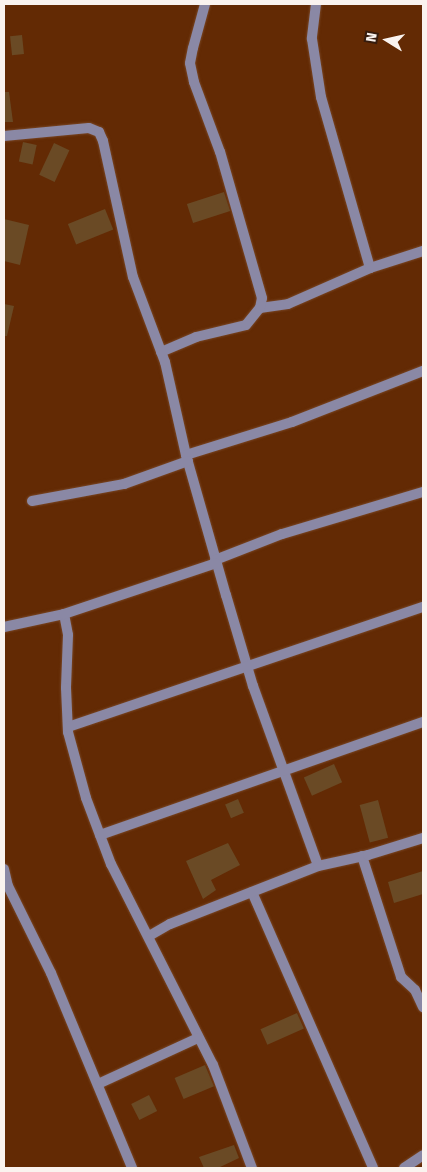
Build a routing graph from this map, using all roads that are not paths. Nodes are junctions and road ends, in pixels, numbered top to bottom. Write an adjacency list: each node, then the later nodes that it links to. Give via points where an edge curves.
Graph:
1 (205, 4): 6 (street, via 190,63 220,152 262,298)
2 (316, 4): 5 (street, via 312,39 321,97)
3 (4, 136): 7 (street, via 89,128 99,132 133,277)
4 (423, 251): 5 (street)
5 (370, 268): 6 (street, via 288,304)
6 (260, 308): 7 (street, via 246,325 196,337)
7 (161, 352): 9 (street)
8 (423, 371): 9 (street, via 292,422)
9 (187, 458): 11 (street, via 124,484); 12 (street)
10 (423, 492): 12 (street, via 282,534)
11 (32, 501)
12 (216, 561): 14 (street); 16 (street)
13 (423, 607): 16 (street)
14 (64, 614): 15 (street); 18 (street, via 68,636)
15 (4, 627)
16 (247, 667): 18 (street); 19 (street)
17 (423, 722): 19 (street)
18 (68, 727): 20 (street, via 86,798)
19 (282, 773): 20 (street); 23 (street)
20 (100, 835): 26 (street)
21 (423, 838): 22 (street)
22 (362, 856): 23 (street); 27 (street, via 401,977 415,990)
23 (318, 866): 25 (street)
24 (4, 869): 29 (street, via 8,886 51,973)
25 (252, 892): 26 (street, via 170,924); 33 (street)
26 (149, 936): 28 (street)
27 (423, 1007)
28 (198, 1038): 29 (street); 32 (street, via 213,1066)
29 (98, 1084): 31 (street)
30 (423, 1155): 34 (street)
31 (132, 1168)
32 (252, 1168)
33 (373, 1168)
34 (404, 1168)

